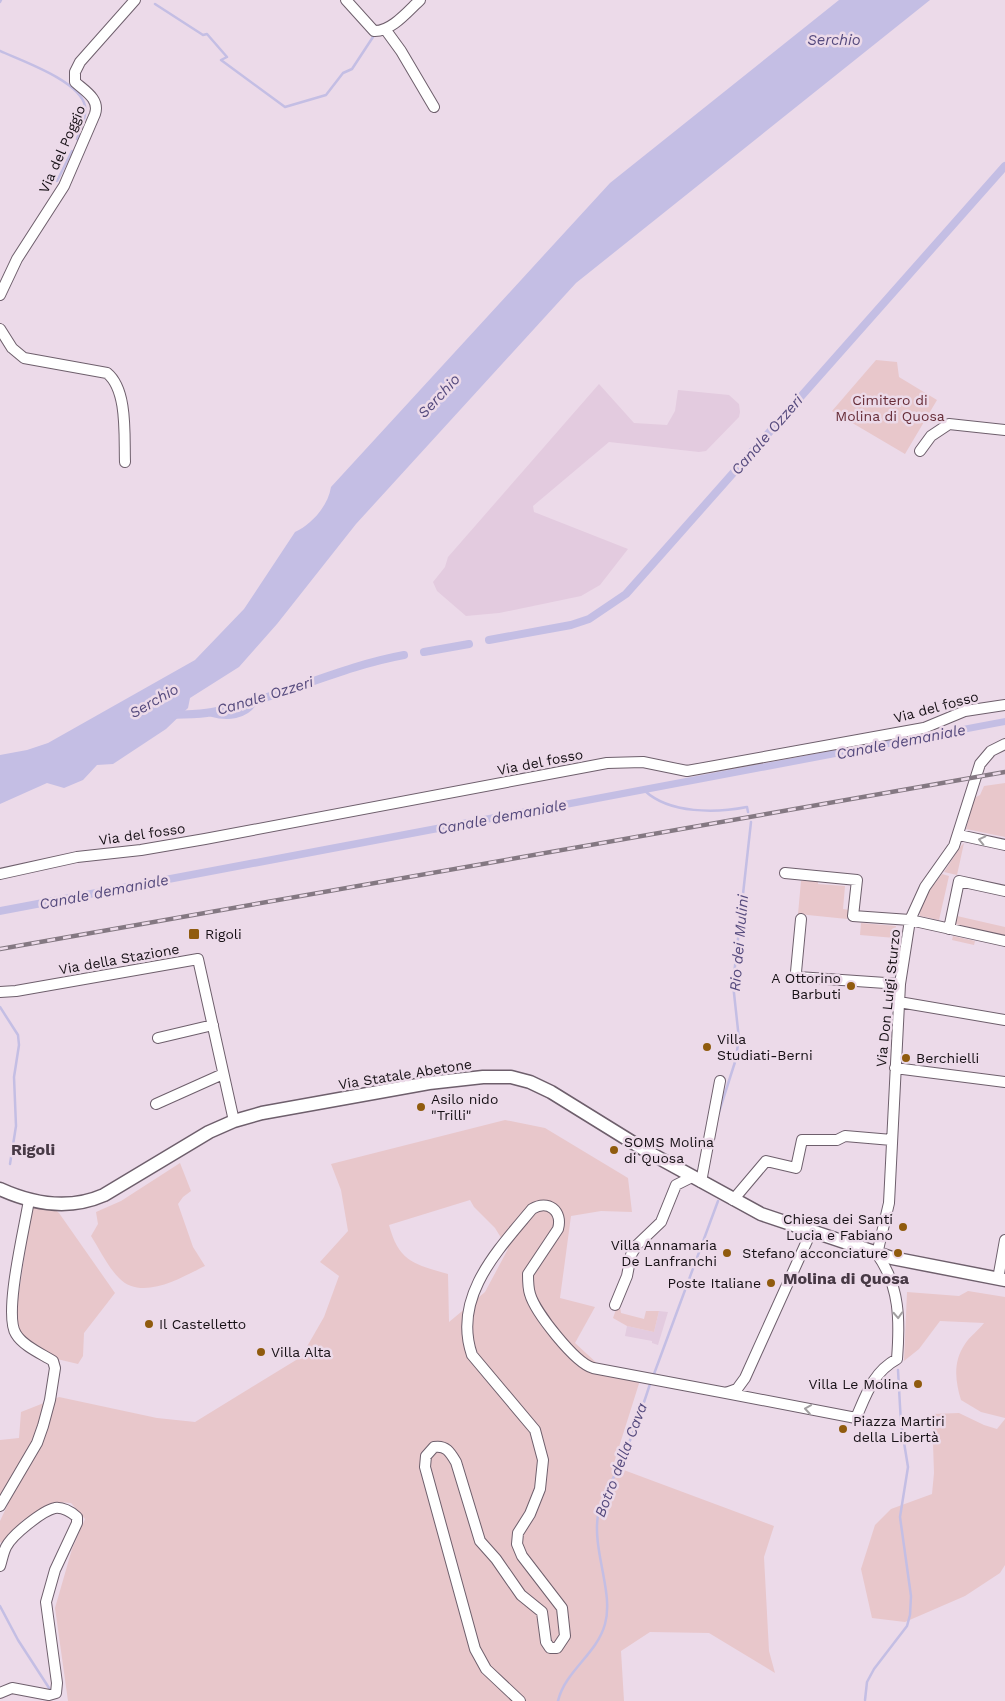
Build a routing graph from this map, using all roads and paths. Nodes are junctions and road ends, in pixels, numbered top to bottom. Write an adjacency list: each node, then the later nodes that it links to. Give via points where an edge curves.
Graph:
1 (134, 0): 6 (street, Via del Poggio, via 75,72 75,82 96,102 96,114 64,186 18,259)
2 (346, 0): 4 (street, via 374,31)
3 (420, 0): 4 (street)
4 (385, 29): 5 (street)
5 (434, 107)
6 (0, 295)
7 (0, 329): 10 (street, via 12,348 24,358 107,373 115,380 122,404)
8 (1005, 430): 9 (street, via 948,424 931,436)
9 (920, 451)
10 (125, 462)
11 (1005, 705): 16 (street, Via del fosso, via 965,711 924,728 743,762 687,771 642,762 607,763 196,840 77,857)
12 (1005, 744): 13 (street, Via Don Luigi Sturzo, via 991,751 980,764)
13 (959, 835): 14 (street, one-way to 13); 19 (street, Via Don Luigi Sturzo, via 948,858 925,887)
14 (1005, 845)
15 (785, 873): 19 (street, via 857,880 853,916)
16 (0, 874)
17 (1005, 891): 20 (street, via 959,881)
18 (801, 920): 22 (street, via 797,976)
19 (910, 920): 20 (street); 22 (street, Via Don Luigi Sturzo)
20 (949, 929): 21 (street)
21 (1005, 941)
22 (900, 984): 24 (street, Via Don Luigi Sturzo)
23 (0, 992): 26 (street, Via della Stazione, via 198,959)
24 (899, 1002): 25 (street); 28 (street, Via Don Luigi Sturzo)
25 (1005, 1020)
26 (213, 1025): 27 (street); 29 (street, Via della Stazione)
27 (158, 1038)
28 (894, 1068): 31 (street); 34 (street, Via Don Luigi Sturzo)
29 (223, 1074): 32 (street); 33 (street, Via della Stazione)
30 (720, 1081): 35 (street)
31 (1005, 1082)
32 (156, 1104)
33 (234, 1121): 35 (main road, Via Statale Abetone, via 262,1113 435,1082 511,1077 551,1092); 37 (main road, Via Statale Abetone, via 209,1132 94,1200 58,1204)
34 (892, 1140): 38 (street, via 845,1136 837,1140 802,1140 796,1168 766,1161); 41 (street, Via Don Luigi Sturzo, via 889,1204)
35 (696, 1180): 38 (main road, Via Statale Abetone); 43 (street, via 676,1185 661,1222 631,1255 627,1276)
36 (0, 1189): 37 (main road, Via Statale Abetone)
37 (29, 1200): 45 (street, via 16,1275 12,1327 17,1336 53,1361 55,1368 50,1400 37,1443)
38 (733, 1200): 39 (main road, Via Statale Abetone)
39 (811, 1232): 41 (main road, Via Statale Abetone); 44 (street, via 746,1378 737,1389)
40 (1005, 1240): 42 (street)
41 (877, 1254): 42 (main road, Via Statale Abetone); 44 (street, one-way to 44, via 889,1274 898,1306 897,1359 872,1381 856,1418)
42 (1002, 1280)
43 (615, 1304)
44 (726, 1393): 48 (street, via 588,1367 565,1346 530,1295 529,1288 528,1274 558,1229 559,1214 551,1206 538,1205 532,1209 488,1263 469,1309 468,1343 472,1355 535,1430 543,1460 540,1489 518,1533 517,1544 522,1556 562,1608 566,1636 557,1648 550,1648 546,1642 542,1612 521,1596 480,1541 456,1462 449,1450 434,1447 426,1456 425,1467 475,1649 486,1669)
45 (0, 1506)
46 (0, 1566): 47 (street, via 6,1547 19,1531 49,1511 56,1508 71,1511 77,1517 55,1570 46,1602 56,1693 49,1695 12,1688)
47 (0, 1693)
48 (520, 1701)

